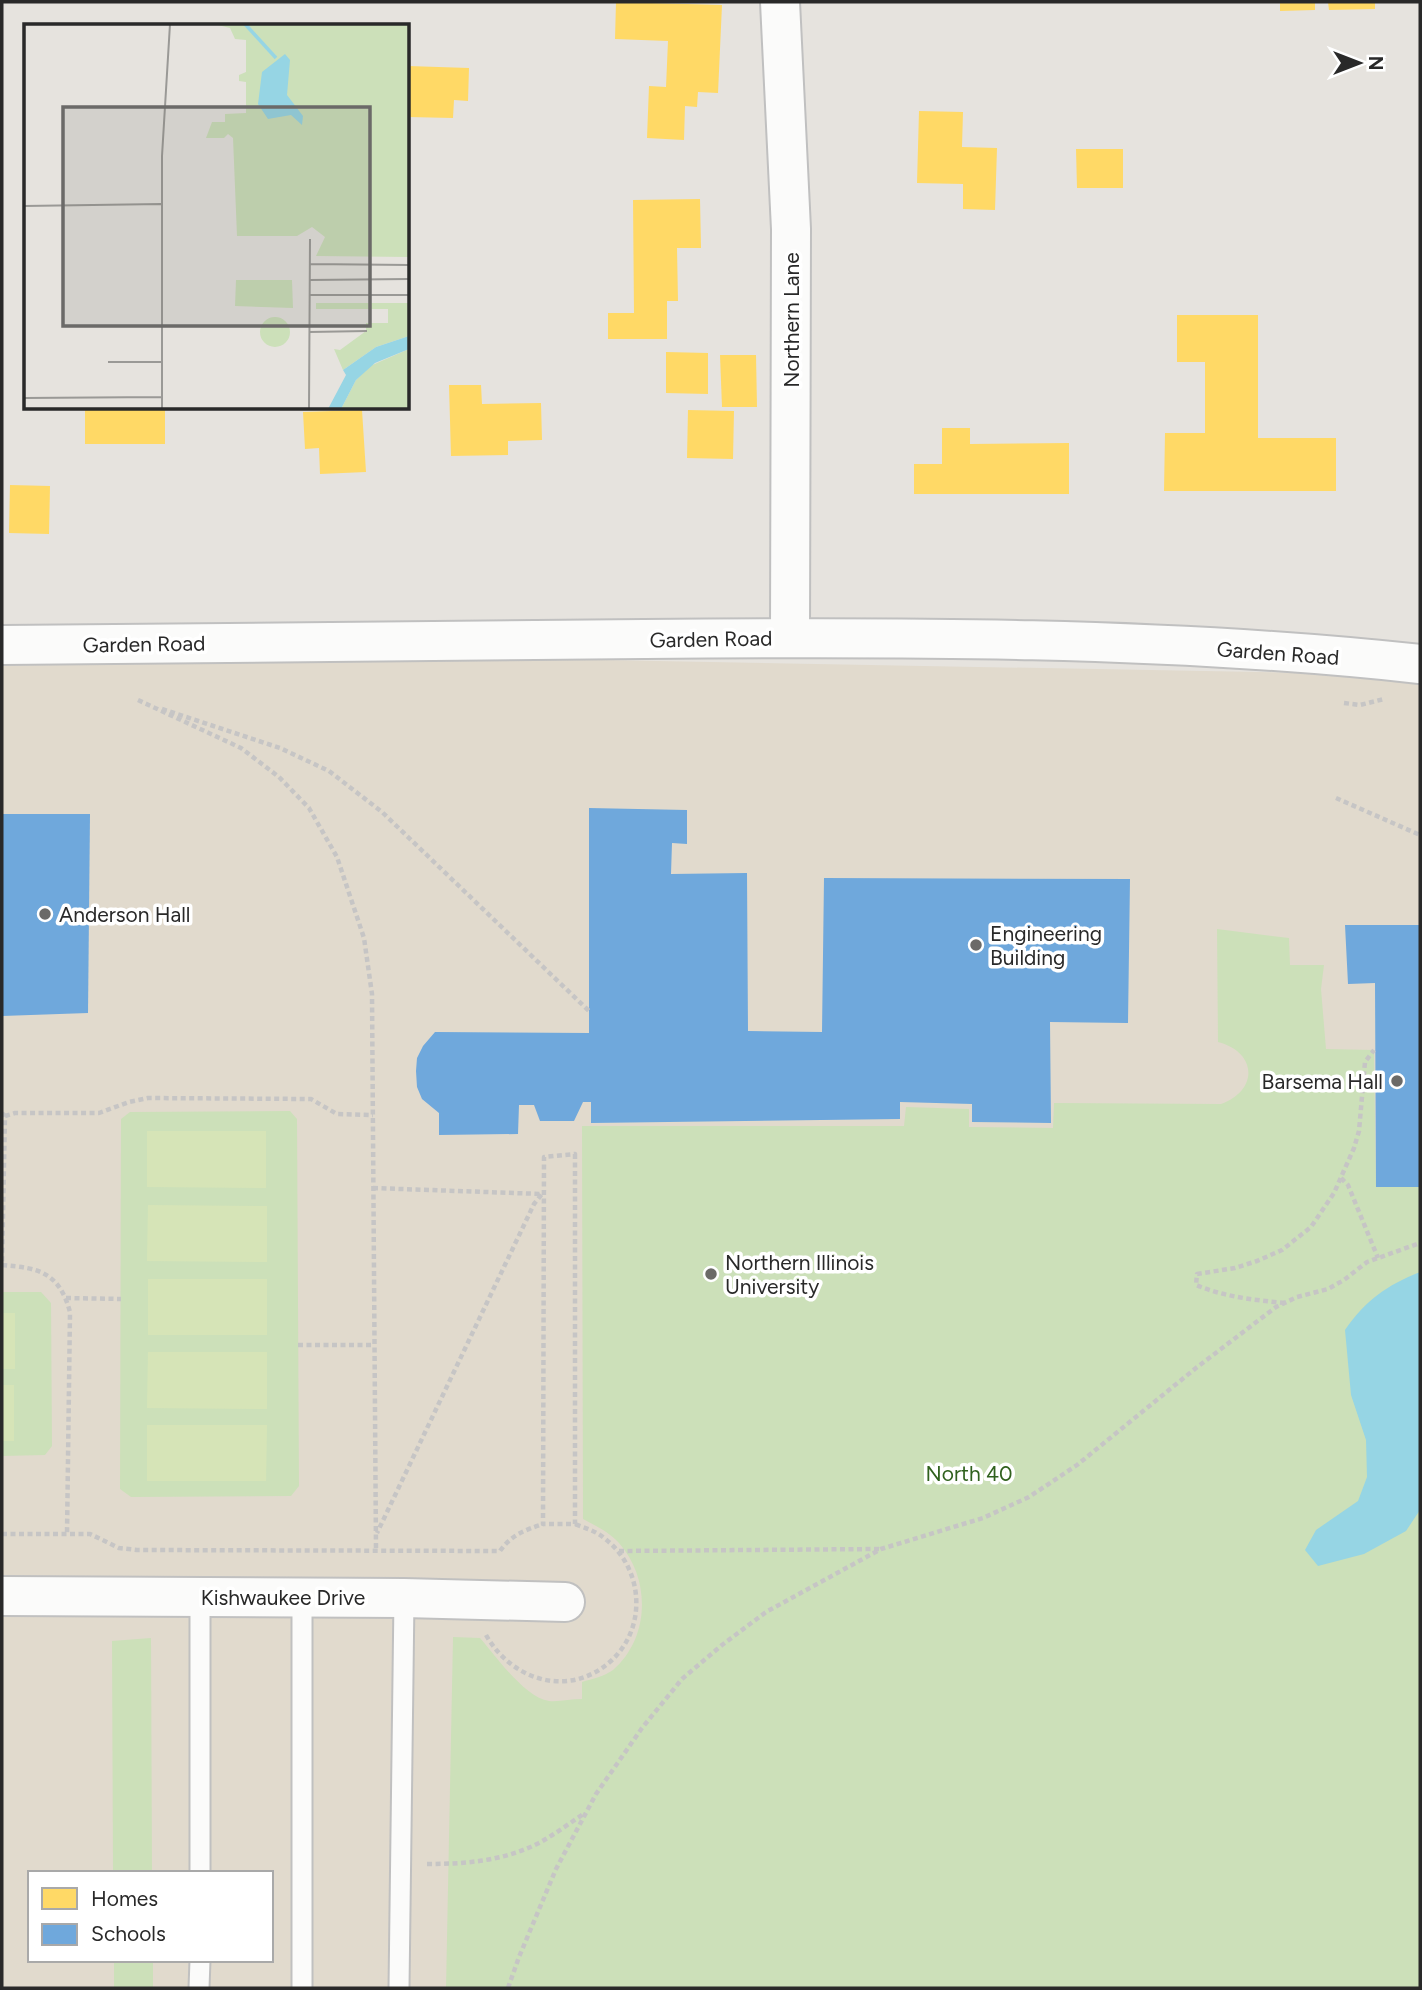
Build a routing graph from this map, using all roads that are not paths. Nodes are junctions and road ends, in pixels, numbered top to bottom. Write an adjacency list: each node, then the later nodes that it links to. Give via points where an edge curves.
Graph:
1 (780, 2): 2 (street, Northern Lane, via 791,229)
2 (790, 638): 3 (street, Garden Road); 4 (street, Garden Road, via 1101,642)
3 (2, 645)
4 (1420, 664)
5 (2, 1596): 6 (street, Kishwaukee Drive)
6 (200, 1597): 7 (street, Kishwaukee Drive); 10 (lane)
7 (302, 1597): 8 (street, Kishwaukee Drive); 13 (lane)
8 (404, 1598): 9 (street, Kishwaukee Drive); 14 (lane)
9 (565, 1602)
10 (200, 1871)
11 (200, 1962): 12 (lane)
12 (200, 1988)
13 (302, 1988)
14 (398, 1988)

